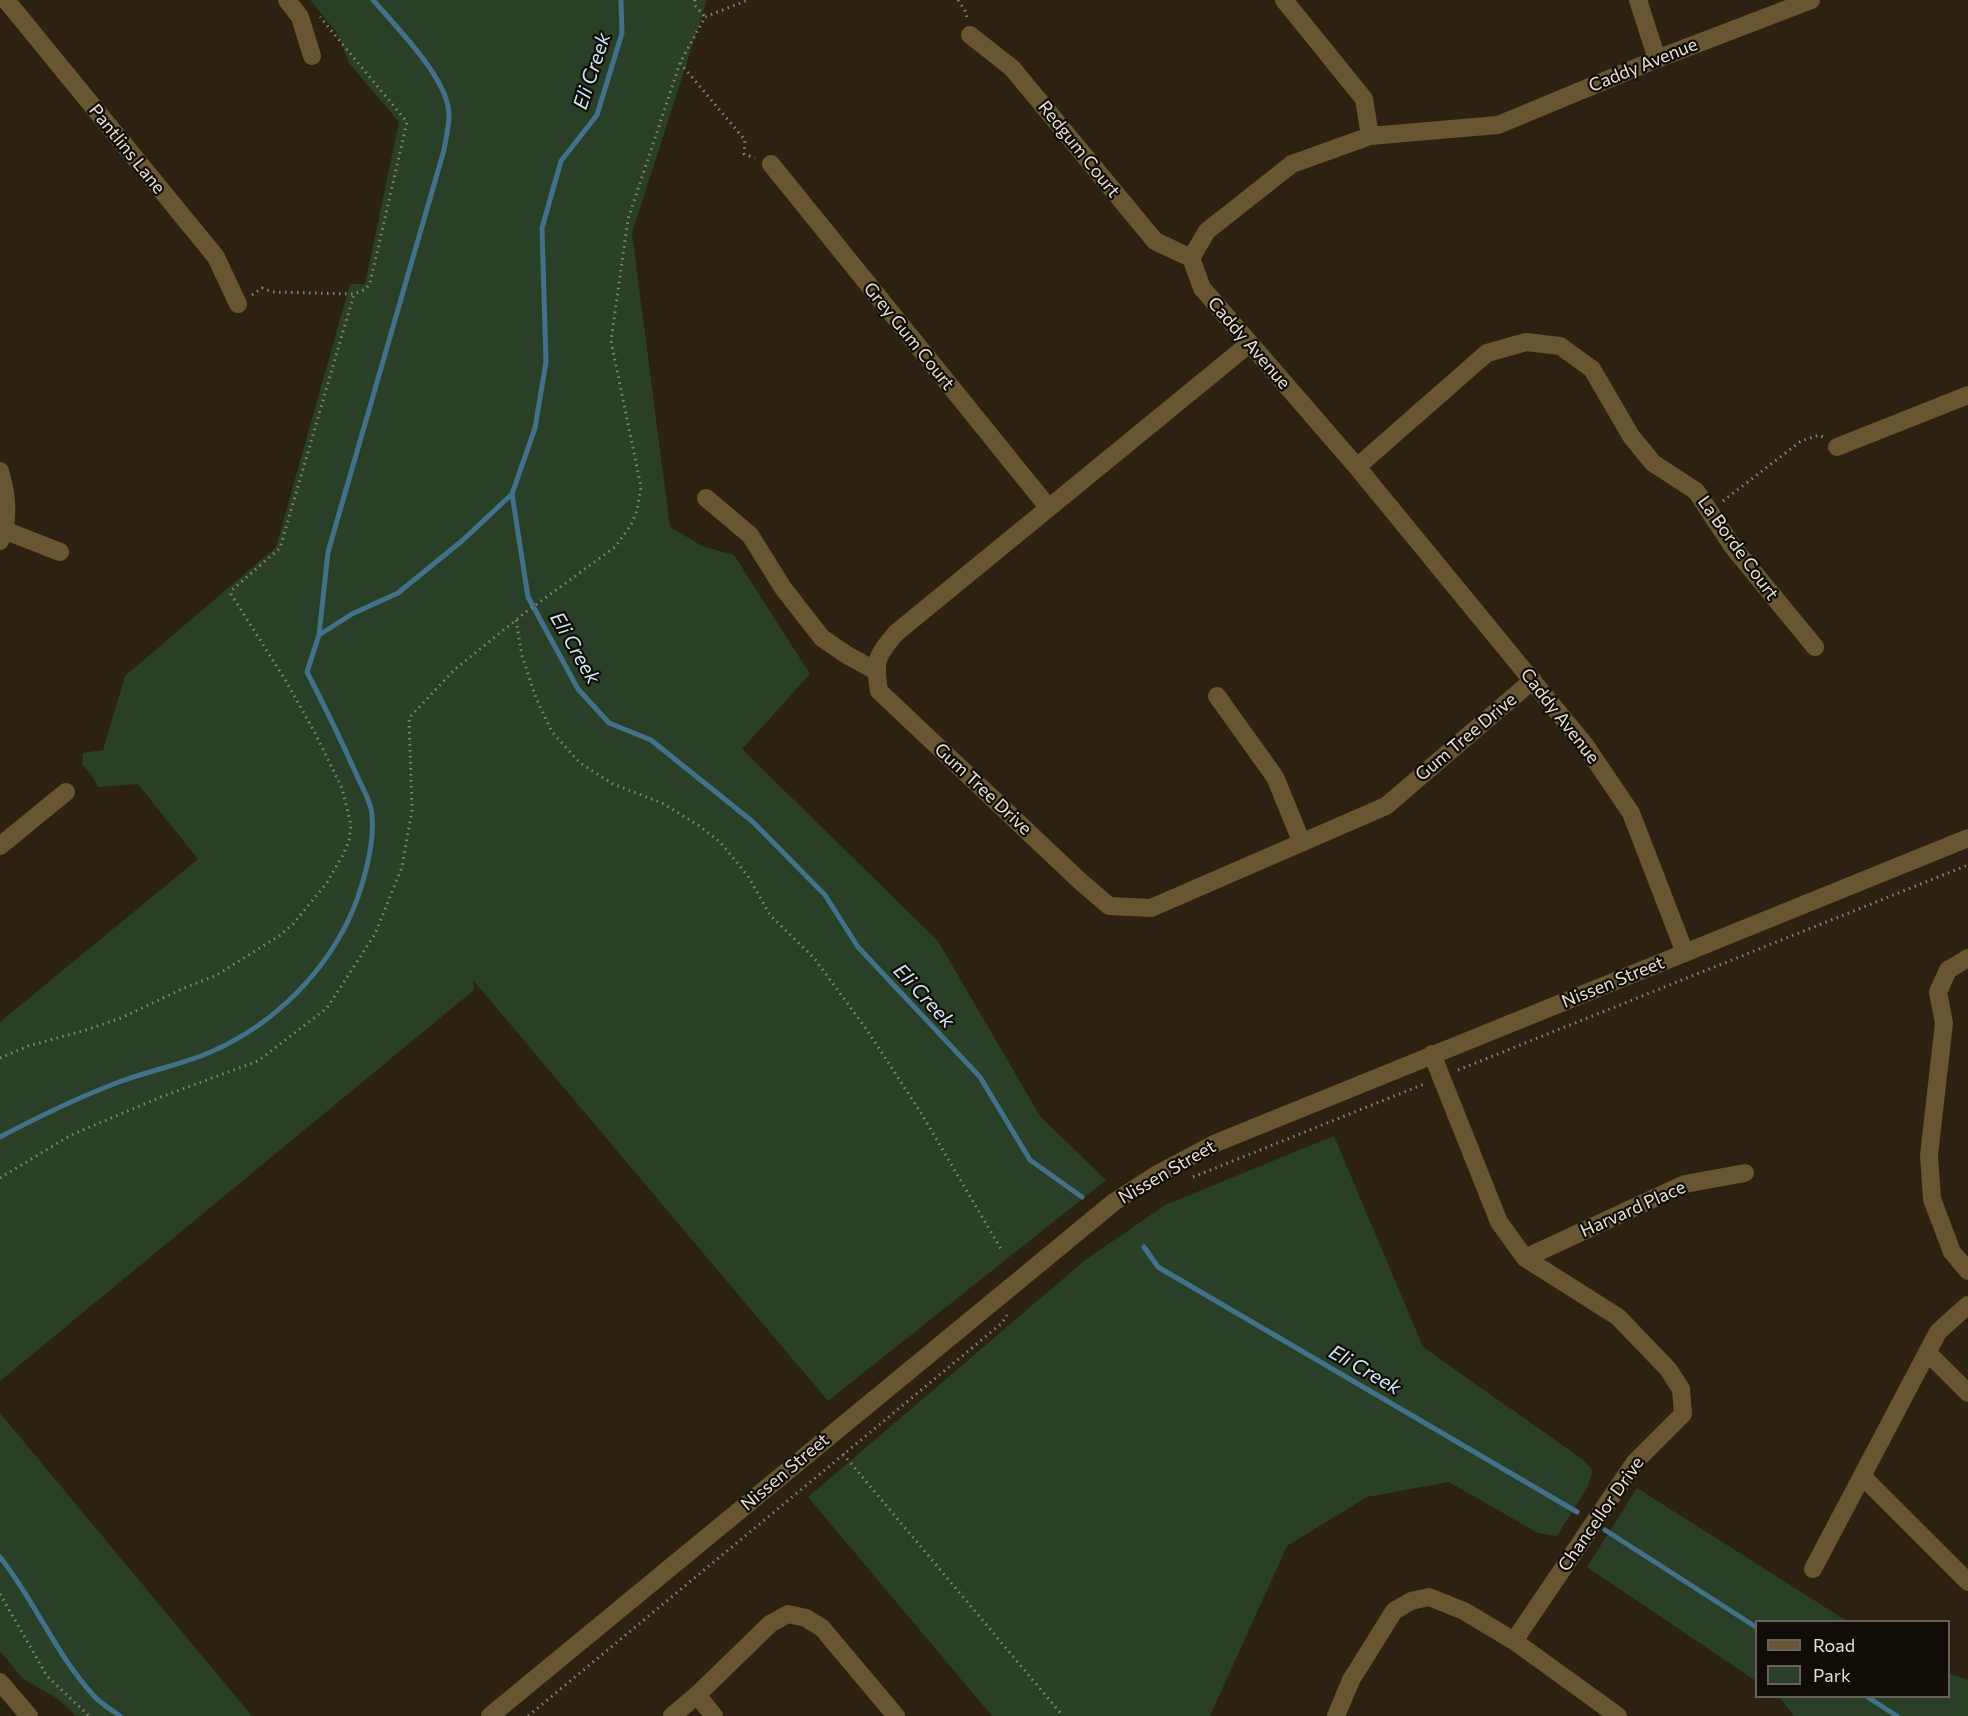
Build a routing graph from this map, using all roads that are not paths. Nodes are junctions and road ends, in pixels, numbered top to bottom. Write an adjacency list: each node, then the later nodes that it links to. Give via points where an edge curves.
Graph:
1 (6, 0): 12 (street, Pantlins Lane, via 216,257)
2 (286, 0): 7 (street, via 300,17)
3 (1284, 0): 9 (street, via 1364,99)
4 (1638, 0): 8 (street)
5 (1811, 0): 8 (street, Caddy Avenue)
6 (970, 35): 11 (street, Redgum Court, via 1012,68 1155,241)
7 (312, 56)
8 (1657, 58): 9 (street, Caddy Avenue, via 1498,125)
9 (1370, 136): 11 (street, Caddy Avenue, via 1292,164 1207,231)
10 (771, 164): 19 (street, Grey Gum Court)
11 (1191, 258): 13 (street, Caddy Avenue, via 1202,288)
12 (238, 304)
13 (1249, 344): 16 (street, Caddy Avenue); 19 (street)
14 (1968, 395): 15 (street)
15 (1837, 447)
16 (1357, 467): 22 (street, La Borde Court, via 1488,353 1526,342 1560,346 1592,369 1631,436 1653,463 1696,491 1733,547); 24 (street, Caddy Avenue)
17 (0, 471): 20 (street, via 7,495)
18 (706, 498): 23 (street, via 750,535 783,588 822,638)
19 (1048, 507): 23 (street, via 896,633 879,654)
20 (2, 536): 21 (street)
21 (60, 552)
22 (1815, 647)
23 (876, 671): 28 (street, Gum Tree Drive, via 879,691 1109,906 1151,908)
24 (1533, 680): 28 (street, Gum Tree Drive, via 1386,806); 30 (street, Caddy Avenue, via 1585,745 1631,813)
25 (1217, 696): 28 (street, via 1275,777)
26 (66, 792): 29 (street)
27 (1968, 838): 30 (street, Nissen Street)
28 (1302, 843)
29 (0, 846)
30 (1685, 953): 32 (street, Nissen Street)
31 (1968, 958): 35 (street, via 1948,970 1938,992 1944,1023 1929,1155 1932,1200 1953,1252)
32 (1432, 1054): 34 (street, Chancellor Drive, via 1499,1222); 46 (street, Nissen Street, via 1216,1143 1114,1202)
33 (1745, 1173): 34 (street, Harvard Place, via 1685,1184)
34 (1525, 1258): 42 (street, Chancellor Drive, via 1618,1317 1668,1369 1681,1389 1683,1414 1635,1462)
35 (1968, 1271)
36 (1968, 1305): 37 (street, via 1938,1332)
37 (1928, 1352): 38 (street); 39 (street)
38 (1968, 1393)
39 (1862, 1476): 40 (street); 41 (street)
40 (1813, 1569)
41 (1968, 1581)
42 (1514, 1641): 50 (street, via 1464,1611 1429,1597 1411,1601 1394,1611 1351,1680); 51 (street)
43 (0, 1682): 45 (street)
44 (697, 1695): 47 (street); 48 (street); 49 (street, via 770,1624 788,1614 806,1618 822,1628)
45 (29, 1716)
46 (490, 1716)
47 (672, 1716)
48 (714, 1716)
49 (896, 1716)
50 (1336, 1716)
51 (1618, 1716)

